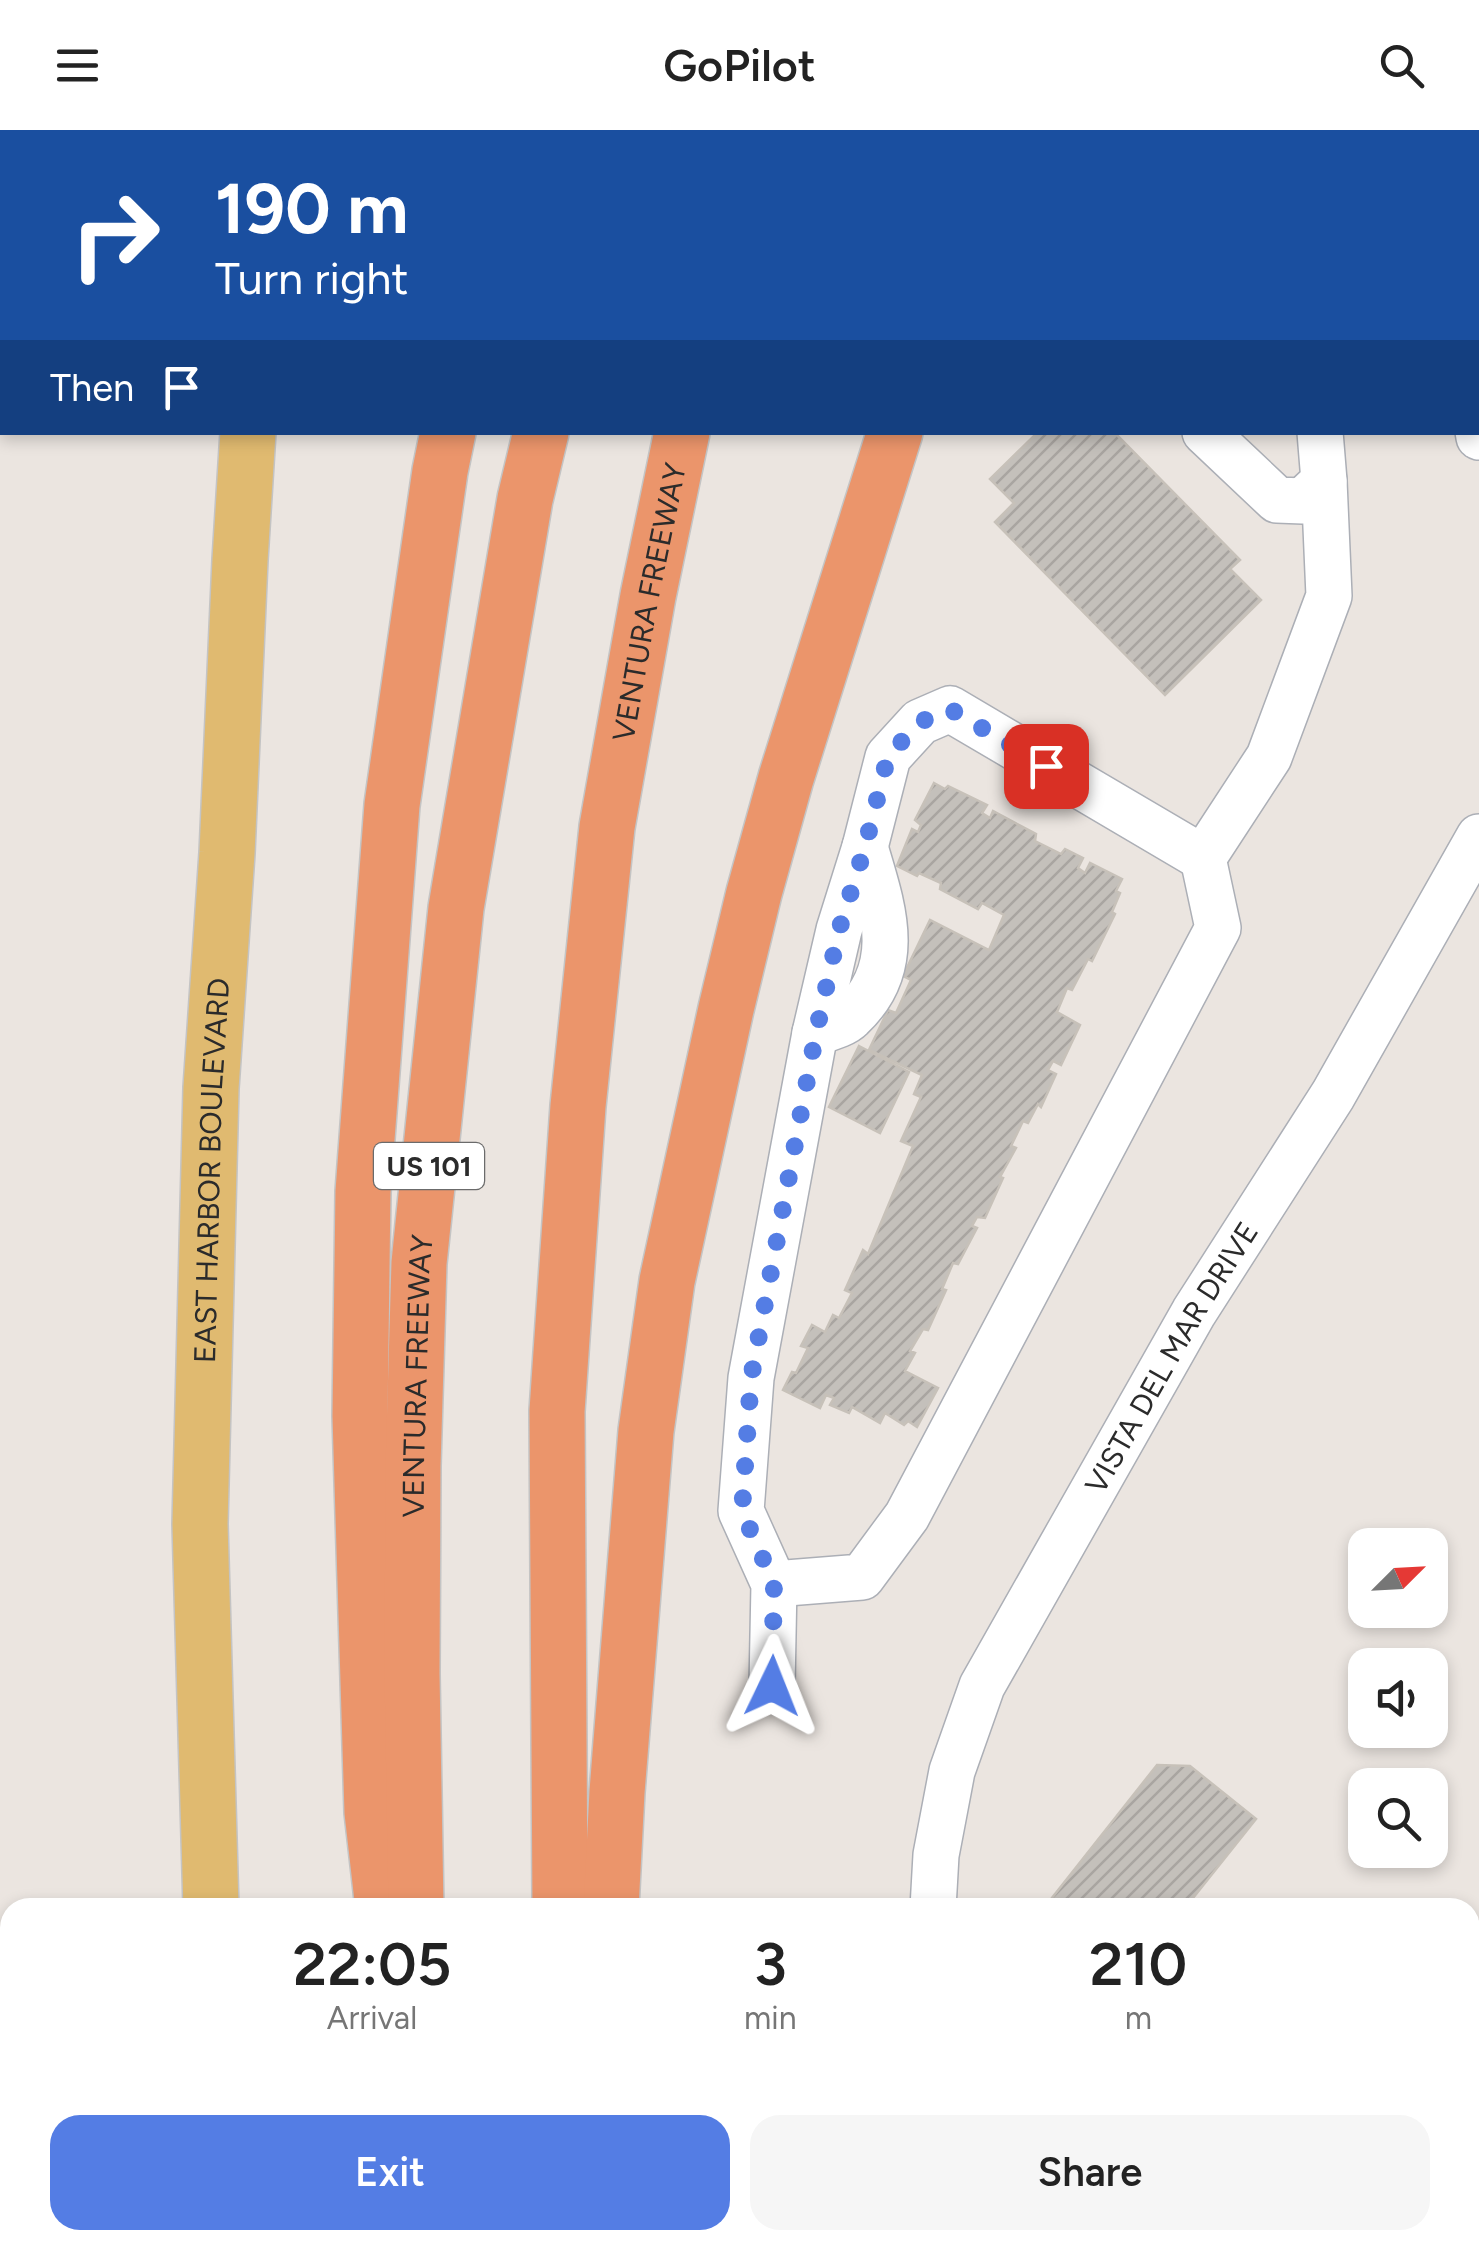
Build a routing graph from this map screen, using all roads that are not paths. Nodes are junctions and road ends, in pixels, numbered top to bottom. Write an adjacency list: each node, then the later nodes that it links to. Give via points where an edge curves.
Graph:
1 (248, 435): 13 (main road, EAST HARBOR BOULEVARD, via 212,1088 200,1524)
2 (447, 435): 14 (highway, via 392,806 363,1192 360,1416 372,1812)
3 (540, 435): 15 (highway, VENTURA FREEWAY / US 101, via 456,908 419,1263 413,1466)
4 (681, 435): 16 (highway, VENTURA FREEWAY, via 607,827 578,1106 557,1411)
5 (894, 435): 17 (highway, via 754,893 667,1281 646,1431)
6 (1208, 435): 8 (street, via 1277,500 1303,501)
7 (1320, 435): 8 (street)
8 (1324, 481): 10 (street, via 1329,596 1269,758)
9 (1479, 837): 18 (street, VISTA DEL MAR DRIVE, via 1333,1095 1194,1312 982,1686 952,1771)
10 (1203, 858): 11 (street, via 1218,928 908,1516 862,1577); 11 (street, via 950,709 920,722 888,756 816,1033 751,1378 742,1511)
11 (774, 1584): 12 (street)
12 (772, 1686)
13 (212, 1898)
14 (381, 1898)
15 (416, 1898)
16 (560, 1898)
17 (612, 1898)
18 (934, 1898)

